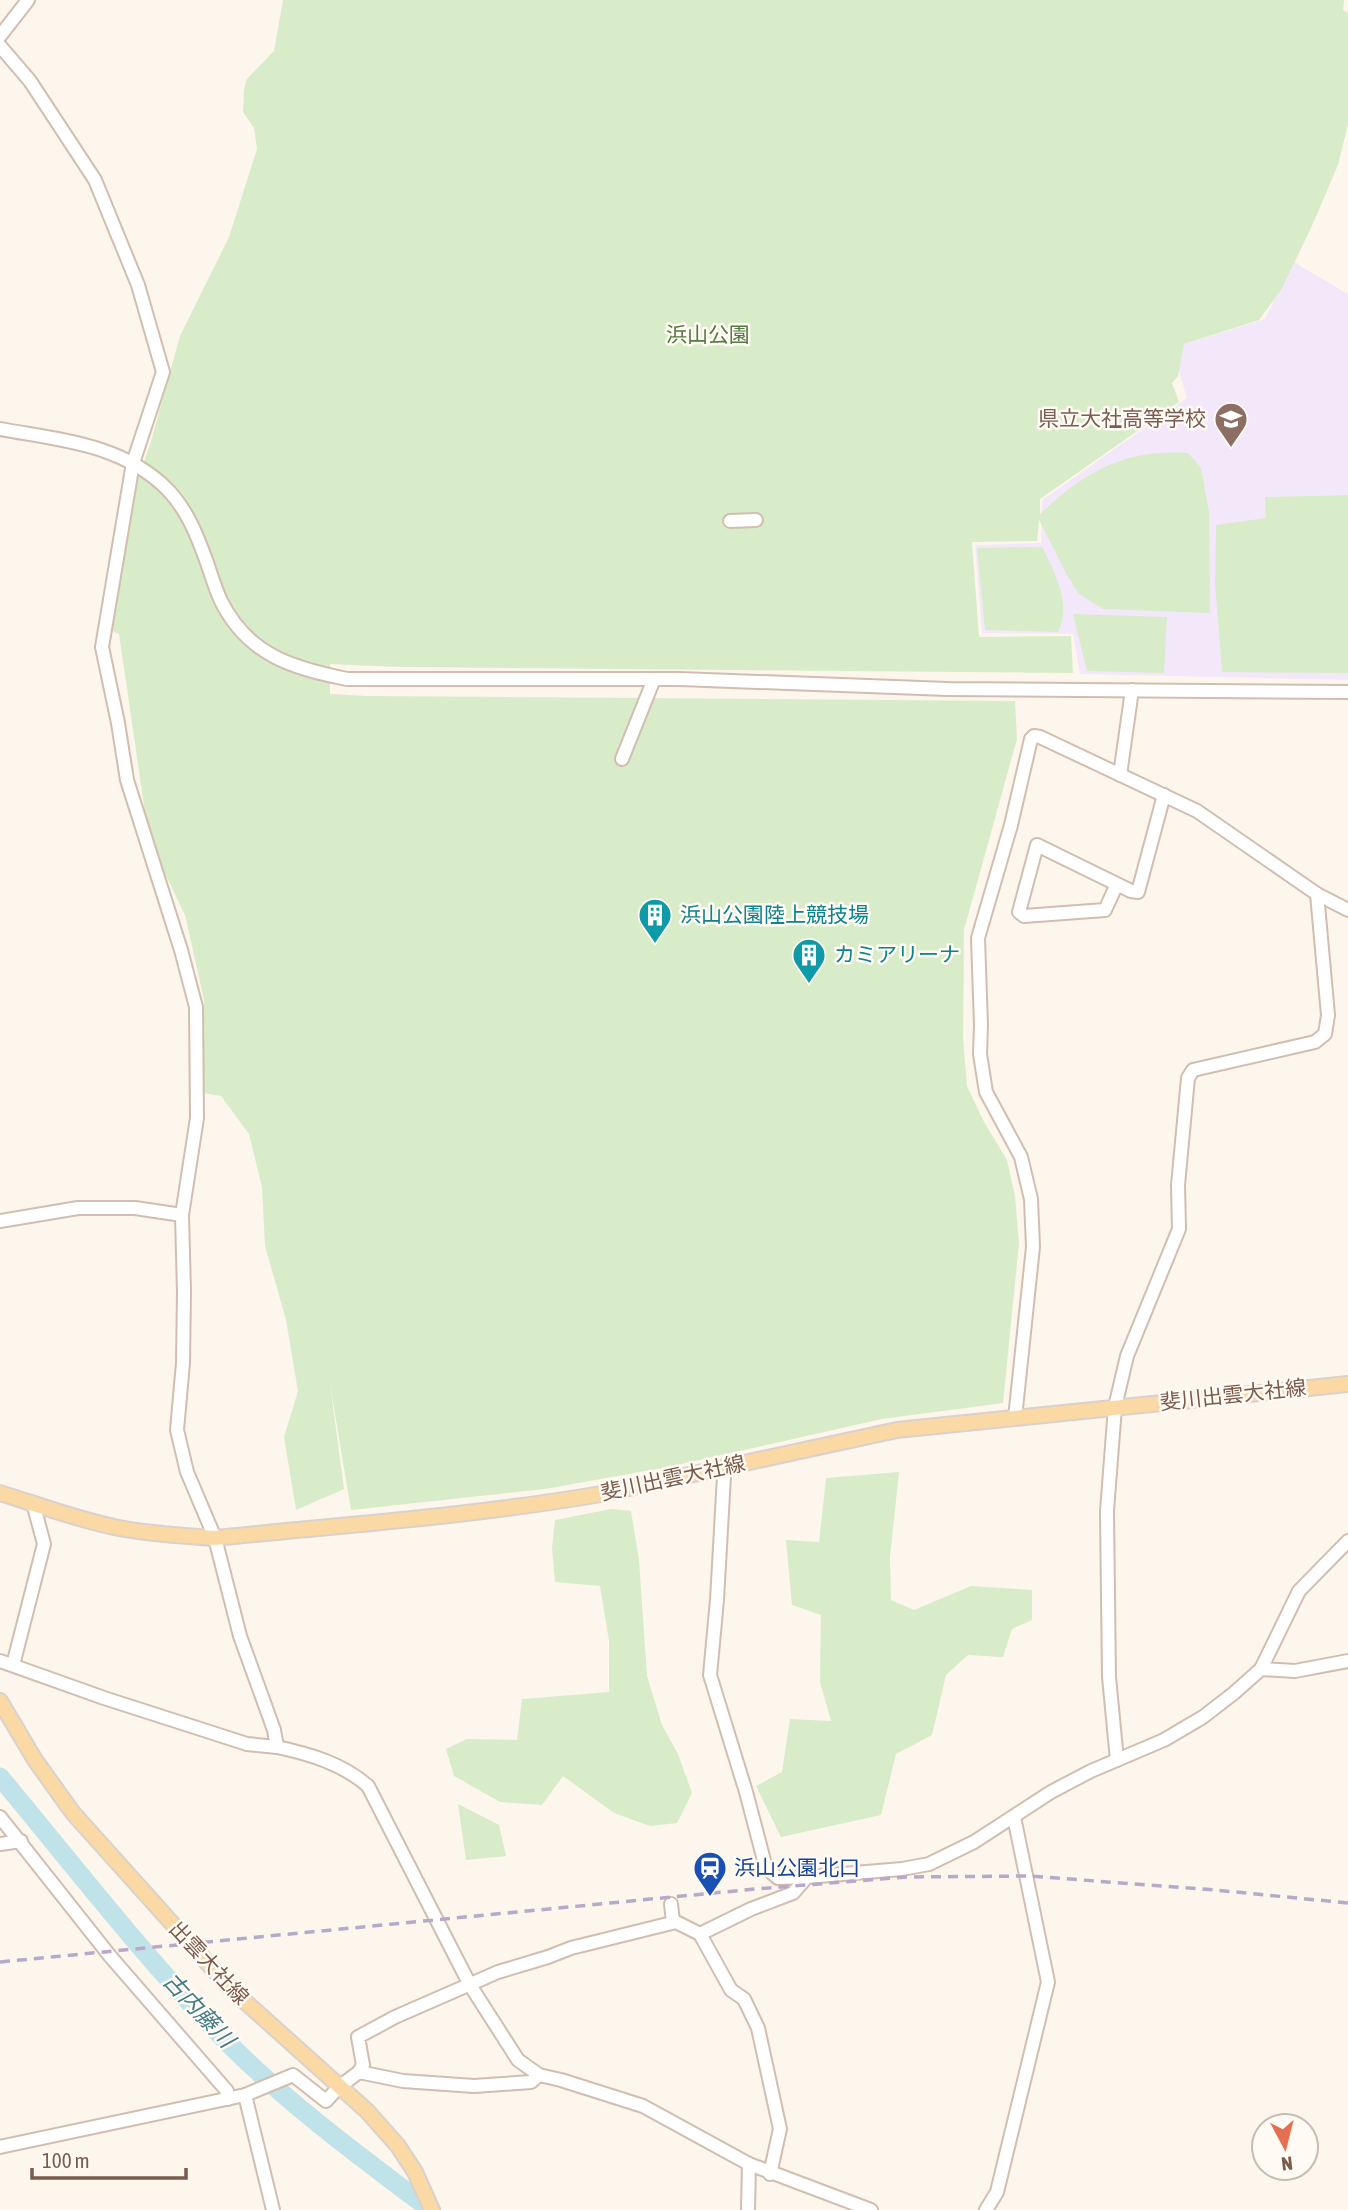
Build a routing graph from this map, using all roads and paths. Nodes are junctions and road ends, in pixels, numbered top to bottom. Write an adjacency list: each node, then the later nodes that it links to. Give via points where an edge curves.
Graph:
1 (28, 0): 2 (street)
2 (0, 36)
3 (0, 46): 5 (street, via 30,81 95,180 138,285 163,372)
4 (0, 429): 5 (street, via 95,447)
5 (133, 463): 8 (street, via 168,490 184,512 221,601 239,628 273,658 347,679); 17 (street, via 102,647 127,780 196,1007 197,1118)
6 (756, 520): 7 (street)
7 (730, 521)
8 (654, 679): 9 (street); 11 (street)
9 (1132, 690): 10 (street); 12 (street)
10 (1348, 692)
11 (622, 759)
12 (1120, 775): 13 (street); 21 (street, via 1040,737 1031,739 978,938 980,1054 986,1092 1021,1157 1031,1199 1033,1247)
13 (1164, 795): 14 (street, via 1138,892); 15 (street, via 1197,811)
14 (1117, 884): 14 (street, via 1037,845 1019,912 1024,916 1105,910)
15 (1317, 894): 16 (street); 20 (street, via 1328,1015 1325,1034 1315,1042 1193,1070 1188,1078 1178,1185 1179,1229 1127,1356)
16 (1348, 910)
17 (182, 1215): 18 (street, via 135,1208 78,1208); 25 (street, via 183,1363 177,1430 187,1472)
18 (0, 1221)
19 (1348, 1384): 20 (main road, 斐川出雲大社線)
20 (1115, 1407): 21 (main road, 斐川出雲大社線); 33 (street, via 1107,1510 1109,1677)
21 (1015, 1418): 22 (main road, 斐川出雲大社線, via 897,1430)
22 (722, 1467): 25 (main road, 斐川出雲大社線, via 557,1501); 38 (street, via 710,1675 766,1868 778,1878)
23 (0, 1493): 24 (main road, 斐川出雲大社線)
24 (33, 1503): 25 (main road, 斐川出雲大社線, via 118,1528); 29 (street, via 44,1544)
25 (215, 1538): 32 (street, via 240,1636)
26 (1348, 1541): 30 (street, via 1299,1591)
27 (0, 1661): 29 (street)
28 (1348, 1661): 30 (street, via 1295,1671)
29 (13, 1665): 32 (street, via 247,1744)
30 (1261, 1669): 33 (street, via 1203,1717)
31 (0, 1701): 45 (main road, 出雲大社線, via 73,1813 230,1988)
32 (277, 1747): 42 (street, via 303,1752 353,1773 368,1786)
33 (1116, 1760): 35 (street, via 1051,1792)
34 (0, 1816): 36 (street)
35 (1014, 1817): 38 (street, via 929,1864); 55 (street, via 1048,1982 996,2192)
36 (21, 1840): 37 (street); 47 (street, via 110,1956 227,2091)
37 (0, 1844)
38 (807, 1877): 41 (street, via 793,1893)
39 (671, 1904): 40 (street)
40 (673, 1922): 41 (street); 42 (street, via 571,1948)
41 (700, 1934): 50 (street, via 758,2028 780,2129)
42 (470, 1985): 43 (street, via 358,2037 363,2065); 44 (street, via 518,2060)
43 (359, 2073): 44 (street, via 474,2086 531,2082); 45 (street)
44 (539, 2075): 49 (street, via 643,2106)
45 (339, 2087): 46 (street, via 326,2101 293,2075); 52 (main road, 出雲大社線, via 398,2146)
46 (251, 2093): 47 (street); 51 (street)
47 (228, 2099): 48 (street)
48 (0, 2147)
49 (749, 2164): 50 (street); 53 (street)
50 (770, 2174): 54 (street)
51 (273, 2210)
52 (432, 2210)
53 (748, 2210)
54 (871, 2210)
55 (986, 2210)

